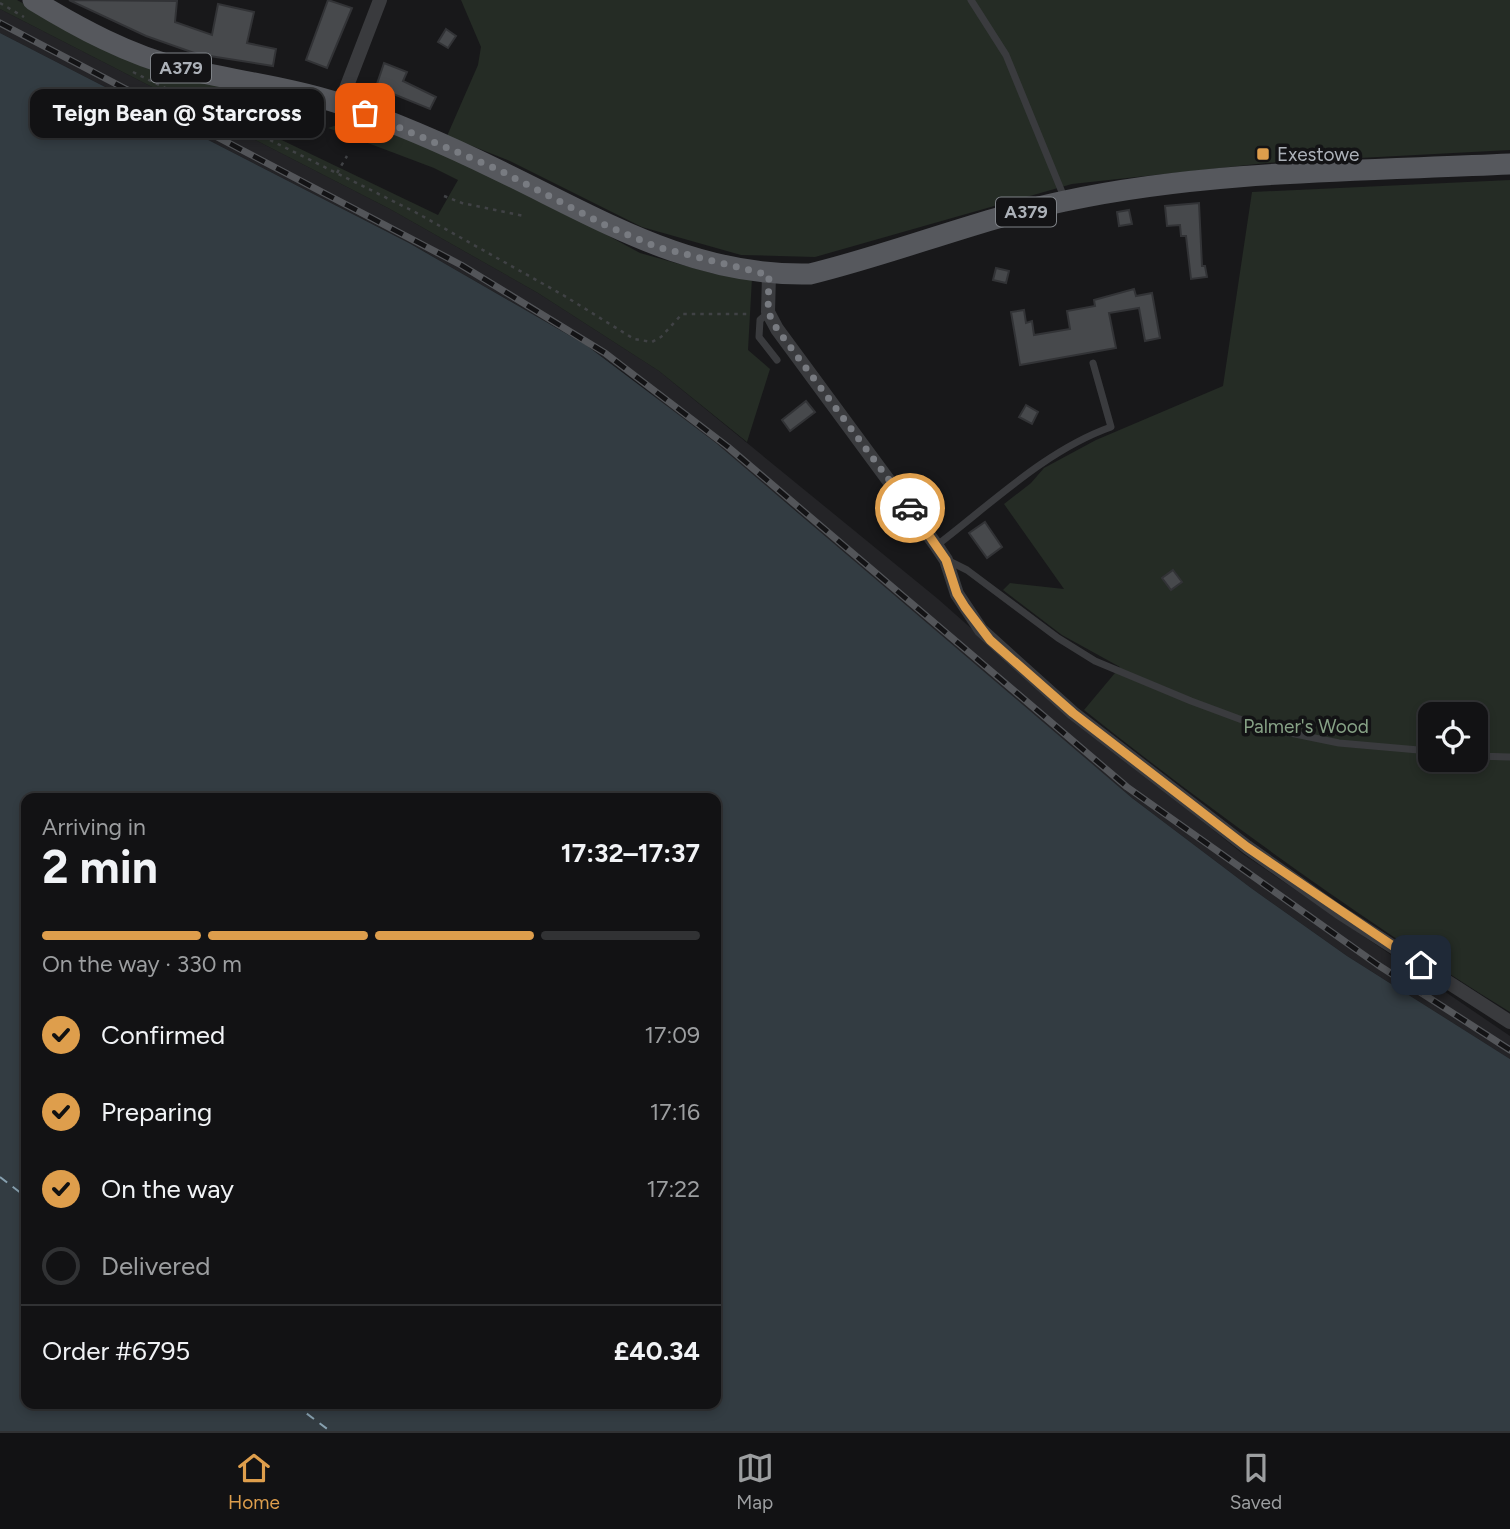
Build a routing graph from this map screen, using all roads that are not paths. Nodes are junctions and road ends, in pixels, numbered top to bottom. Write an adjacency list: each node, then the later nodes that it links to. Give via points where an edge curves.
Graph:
1 (380, 0): 4 (street)
2 (971, 0): 6 (lane, via 1006,55)
3 (30, 9): 4 (main road, A379, via 64,19 144,57)
4 (340, 104): 7 (main road, A379, via 497,169 657,247)
5 (1510, 164): 6 (main road, A379, via 1289,175)
6 (1065, 201): 7 (main road, A379, via 845,266 810,274)
7 (769, 275): 8 (street)
8 (768, 312): 9 (lane, via 760,320 759,337); 11 (street)
9 (777, 360)
10 (1093, 363): 11 (lane, via 1111,427 1087,435 1048,461)
11 (936, 545): 12 (street)
12 (946, 560): 13 (lane, via 967,570 1095,661 1191,701 1261,727 1339,743); 16 (street, via 957,594 981,630 1073,713 1278,869)
13 (1418, 750)
14 (1488, 756): 15 (lane)
15 (1510, 757)
16 (1510, 1022)

